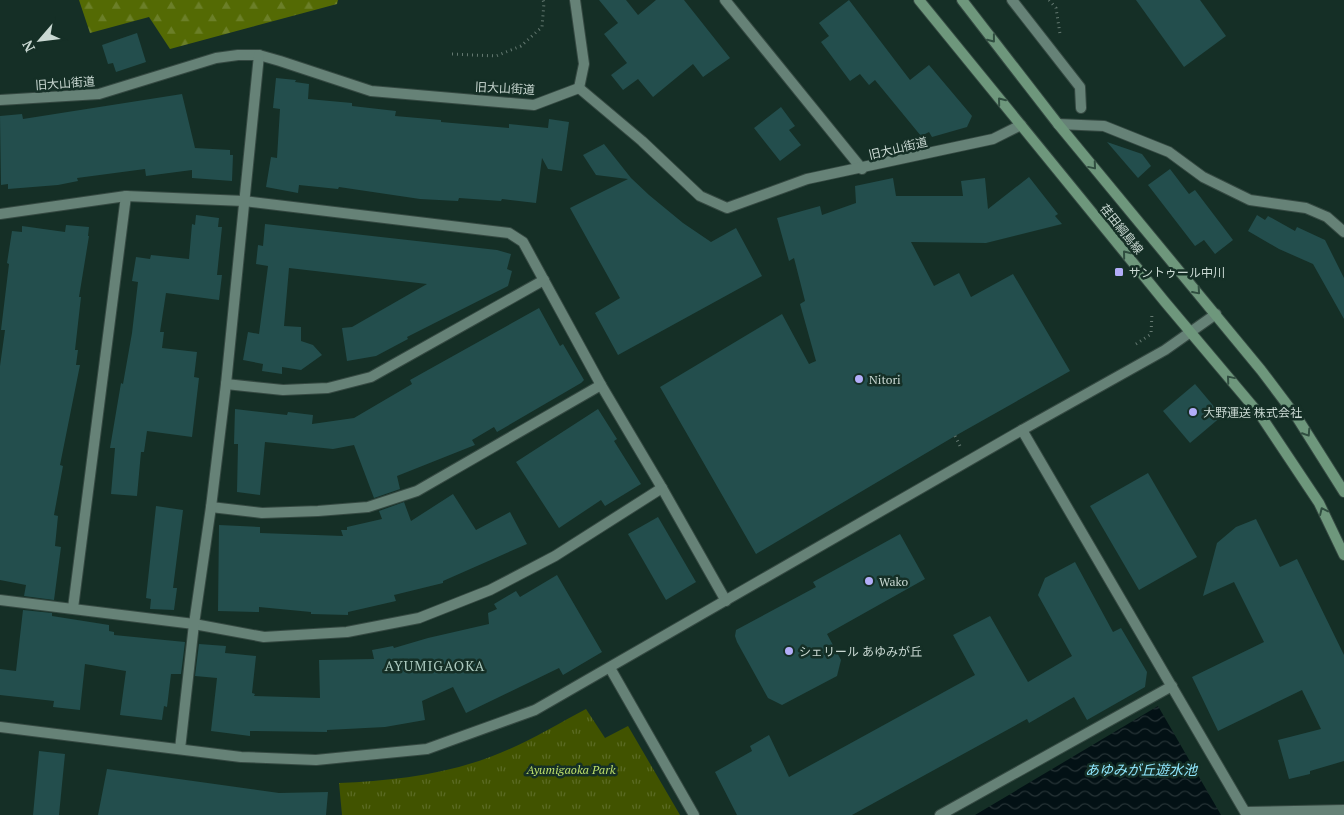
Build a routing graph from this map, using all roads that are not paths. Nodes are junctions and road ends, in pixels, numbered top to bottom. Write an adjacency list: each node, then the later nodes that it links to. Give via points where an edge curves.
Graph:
1 (575, 0): 7 (street, via 584,64)
2 (725, 0): 12 (street)
3 (919, 0): 11 (main road, 荏田綱島線, one-way to 3)
4 (962, 0): 10 (main road, 荏田綱島線, one-way to 10)
5 (1012, 0): 9 (street, via 1080,87)
6 (259, 55): 7 (street, 旧大山街道, via 371,91 534,105); 8 (street, 旧大山街道, via 216,58 99,94); 14 (street)
7 (579, 88): 12 (street, 旧大山街道, via 642,140 700,196 727,208 808,179)
8 (0, 100)
9 (1081, 108)
10 (1058, 124): 16 (street, via 1104,126 1169,152 1203,177 1250,200 1306,208 1326,217); 18 (main road, 荏田綱島線, one-way to 18)
11 (1021, 125): 12 (street, 旧大山街道, via 993,139); 19 (main road, 荏田綱島線, one-way to 11)
12 (862, 169)
13 (126, 196): 14 (street); 15 (street); 29 (street)
14 (244, 201): 17 (street, via 509,233 523,242); 20 (street)
15 (0, 214)
16 (1344, 232)
17 (544, 280): 20 (street, via 370,377 328,388 283,390); 21 (street)
18 (1216, 314): 19 (street); 24 (main road, 荏田綱島線, one-way to 24, via 1298,418)
19 (1191, 332): 22 (street, via 1165,350); 26 (main road, 荏田綱島線, one-way to 19, via 1319,503 1261,416)
20 (226, 384): 25 (street)
21 (600, 385): 23 (street); 25 (street, via 417,491 368,506 318,511 262,513)
22 (1022, 430): 28 (street); 32 (street)
23 (662, 488): 28 (street); 30 (street, via 555,556 490,590 419,618 347,632 264,637)
24 (1344, 492)
25 (211, 508): 30 (street)
26 (1344, 555)
27 (0, 600): 29 (street)
28 (726, 601): 31 (street)
29 (72, 608): 30 (street)
30 (194, 624): 34 (street)
31 (610, 668): 34 (street, via 535,710 427,749 316,760 241,757); 36 (street)
32 (1172, 686): 35 (street, via 1245,812); 37 (street)
33 (0, 728): 34 (street)
34 (180, 749)
35 (1344, 810)
36 (694, 815)
37 (940, 815)

